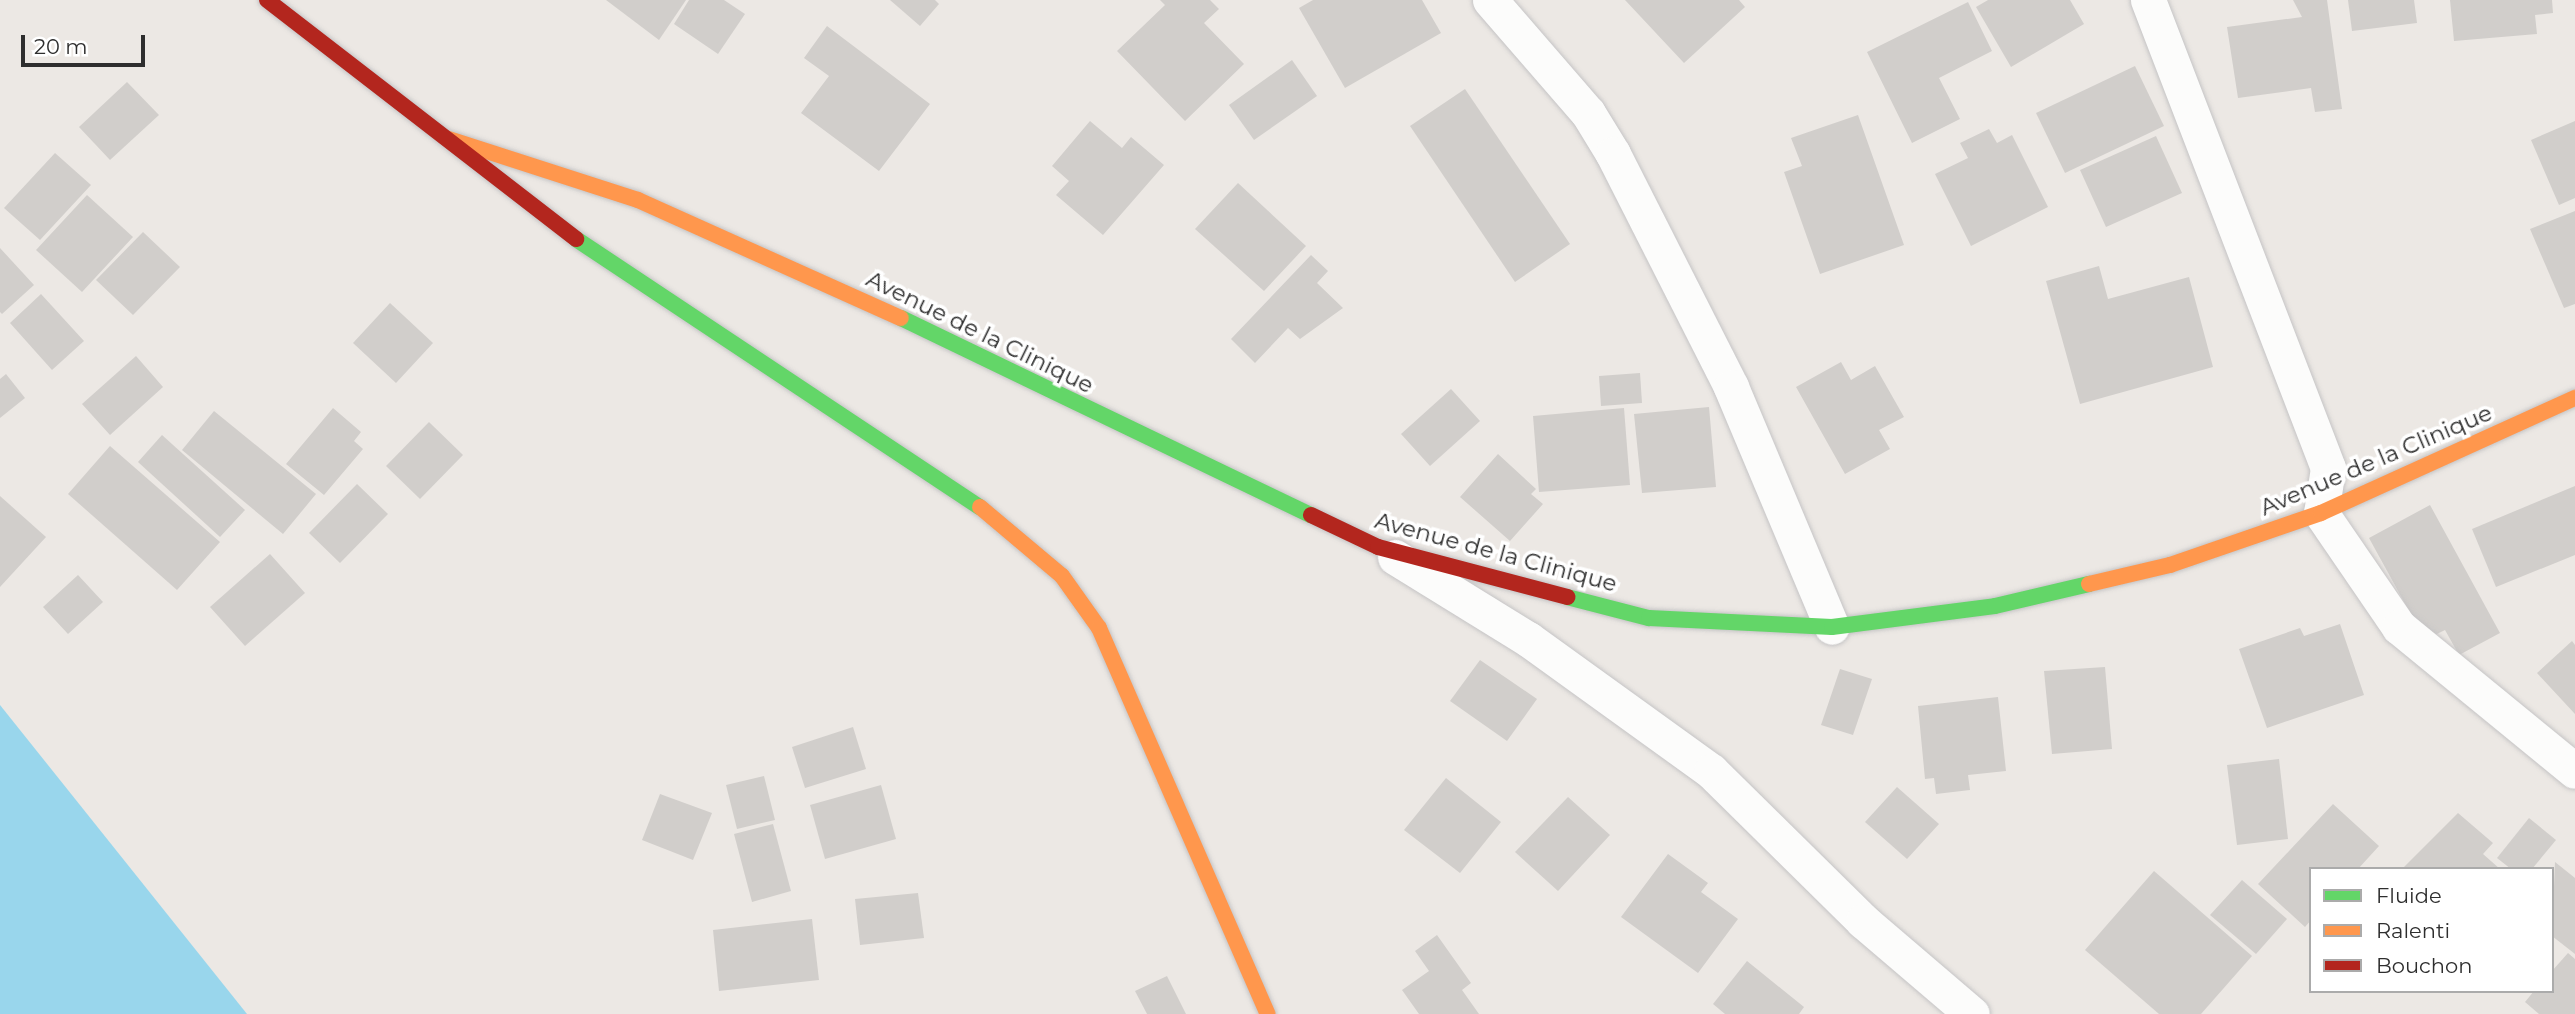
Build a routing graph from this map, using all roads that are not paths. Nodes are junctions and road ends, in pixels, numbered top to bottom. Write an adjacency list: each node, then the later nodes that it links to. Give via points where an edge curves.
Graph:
1 (267, 0): 4 (main road)
2 (1490, 0): 8 (street, via 1588,113 1613,154 1731,387)
3 (2148, 0): 6 (street, via 2328,468)
4 (449, 139): 7 (main road, Avenue de la Clinique, via 638,200 856,296); 10 (main road, via 539,215 1005,523 1062,576 1099,628)
5 (2575, 398): 6 (main road, Avenue de la Clinique)
6 (2321, 513): 8 (main road, Avenue de la Clinique, via 2143,572 1995,606); 9 (street, via 2399,627)
7 (1378, 547): 8 (main road, Avenue de la Clinique, via 1649,618); 11 (street, via 1528,639 1711,771 1863,921)
8 (1832, 627)
9 (2575, 771)
10 (1268, 1014)
11 (1972, 1014)

